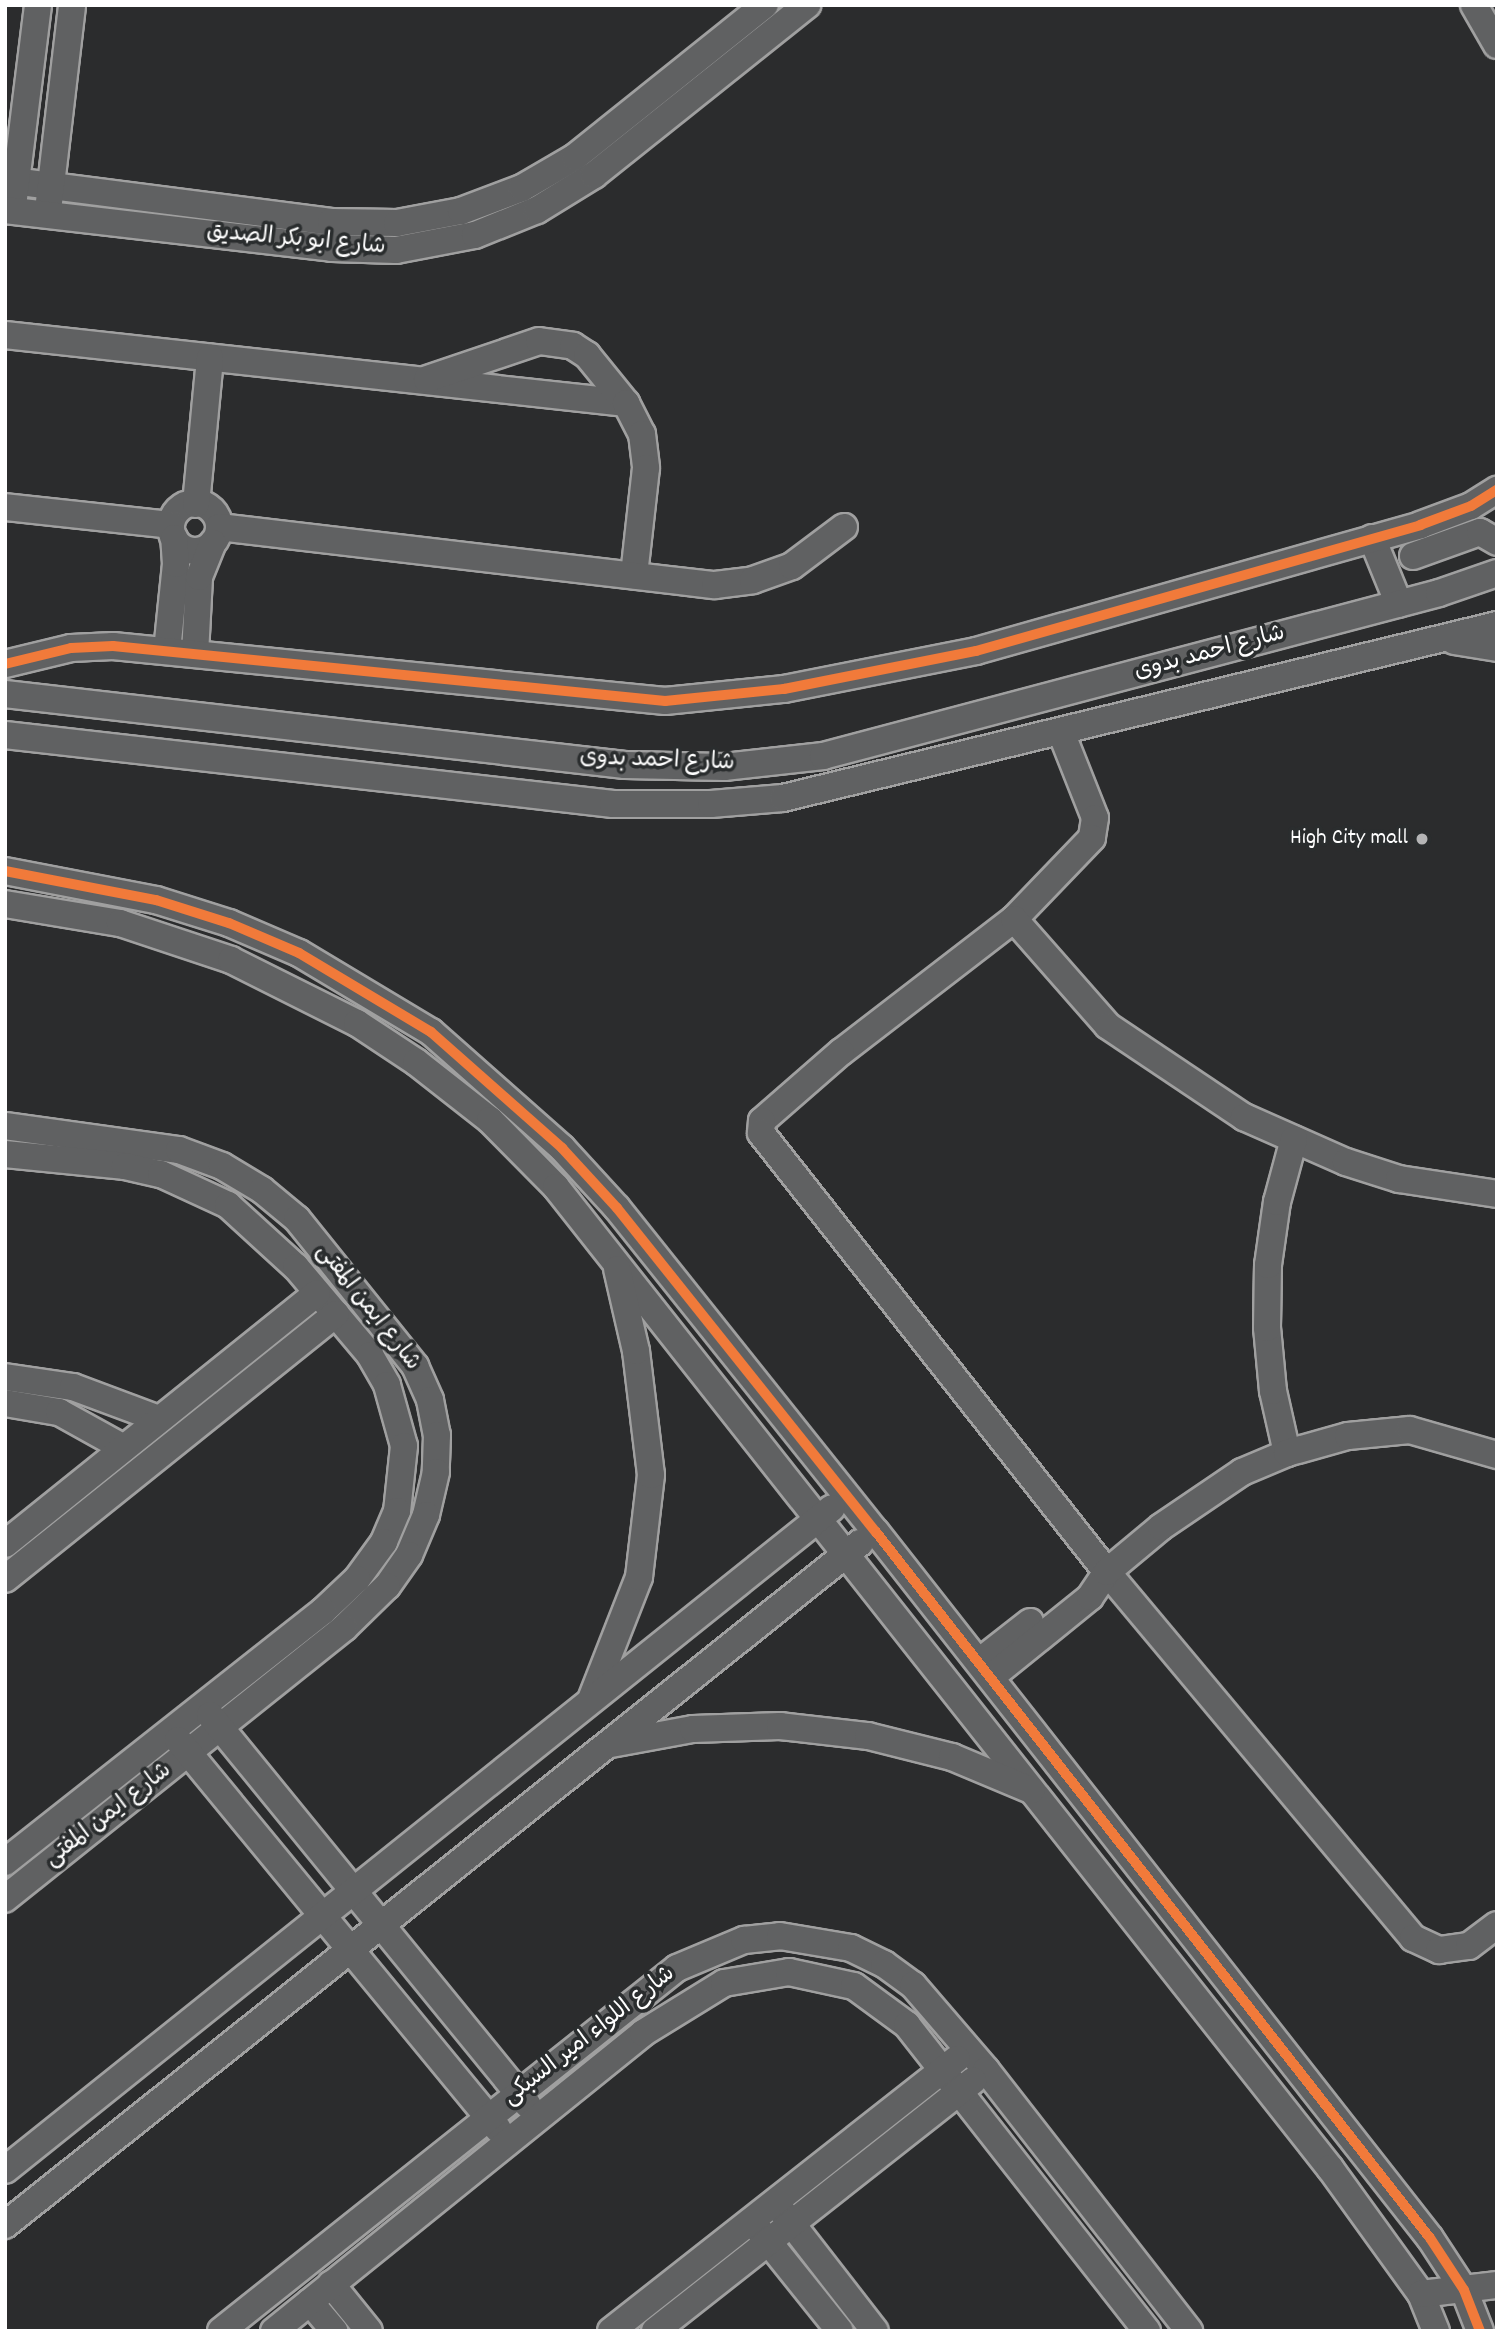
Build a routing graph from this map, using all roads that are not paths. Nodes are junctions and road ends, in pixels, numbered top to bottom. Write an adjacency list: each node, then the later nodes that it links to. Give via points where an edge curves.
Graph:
1 (38, 5): 7 (street)
2 (72, 5): 8 (street)
3 (765, 5): 8 (street, شارع ابو بكر الصديق, via 559,169 461,211 397,223 331,222)
4 (807, 5): 10 (street, شارع ابو بكر الصديق, via 594,175 537,210 475,235 396,250 332,248)
5 (1474, 5): 6 (street)
6 (1497, 45)
7 (11, 181): 8 (street, شارع ابو بكر الصديق); 9 (street)
8 (51, 186): 10 (street)
9 (9, 210): 10 (street, شارع ابو بكر الصديق)
10 (48, 214)
11 (5, 335): 12 (street)
12 (210, 358): 13 (street); 16 (street)
13 (420, 382): 14 (street); 14 (street, via 522,345 556,342 587,355)
14 (626, 403): 25 (street, via 646,451)
15 (1497, 489): 21 (street, via 1471,506)
16 (196, 504): 19 (street, via 181,508); 20 (street, via 211,510)
17 (5, 508): 19 (street)
18 (844, 527): 25 (street, via 792,566 753,580 715,585)
19 (172, 532): 20 (street, via 189,551); 30 (street, via 176,564)
20 (216, 535): 25 (street); 31 (street, via 199,577)
21 (1372, 538): 26 (street); 31 (street, via 976,651 784,689 665,701)
22 (1497, 542): 23 (street, via 1480,532)
23 (1413, 556)
24 (1497, 573): 26 (street, شارع احمد بدوى)
25 (634, 575)
26 (1399, 604): 33 (street, شارع احمد بدوى, via 823,756 724,767 625,765)
27 (1497, 625): 28 (street, شارع احمد بدوى)
28 (1439, 639): 29 (street); 34 (street, شارع احمد بدوى)
29 (1497, 648)
30 (167, 651): 31 (street); 32 (street, via 71,648)
31 (195, 654)
32 (5, 664)
33 (5, 694)
34 (1061, 732): 35 (street, شارع احمد بدوى, via 783,798 711,804 613,804); 38 (street, via 1095,827 1092,838)
35 (5, 735)
36 (5, 872): 52 (street, via 144,897 229,923 338,974 431,1032 514,1102 617,1209)
37 (5, 904): 43 (street, via 76,912 164,936 284,985 357,1023 490,1120 556,1187)
38 (1014, 919): 40 (street, via 1108,1026 1244,1117); 57 (street, via 841,1052 762,1121 761,1133)
39 (5, 1126): 62 (street, شارع ايمن المفتى, via 179,1150 222,1166 262,1190 297,1219 380,1320 415,1366 430,1399 437,1435 436,1472 426,1515 408,1555 387,1586 344,1628)
40 (1294, 1139): 42 (street, via 1399,1179); 50 (street, via 1277,1202 1268,1277 1273,1391)
41 (5, 1154): 44 (street, شارع ايمن المفتى, via 125,1166 196,1187 257,1228)
42 (1497, 1194)
43 (615, 1261): 53 (street); 60 (street, via 636,1351 651,1475 639,1577)
44 (317, 1293): 45 (street, شارع ايمن المفتى); 48 (street)
45 (336, 1314): 58 (street); 61 (street, شارع ايمن المفتى, via 370,1355 398,1414 404,1468 397,1511 384,1542 357,1579)
46 (5, 1377): 48 (street, via 73,1387)
47 (5, 1403): 49 (street, via 59,1412)
48 (159, 1419): 49 (street)
49 (124, 1448): 55 (street)
50 (1287, 1452): 51 (street, via 1348,1436 1410,1430); 57 (street, via 1200,1497)
51 (1497, 1455)
52 (848, 1497): 53 (street); 54 (street)
53 (819, 1517): 56 (street); 60 (street)
54 (876, 1532): 56 (street); 59 (street)
55 (5, 1544)
56 (846, 1553): 64 (street); 66 (street)
57 (1107, 1572): 59 (street, via 1090,1597); 72 (street, via 1413,1938 1439,1950 1469,1946)
58 (5, 1578)
59 (985, 1670): 92 (street, via 1430,2238)
60 (590, 1701): 68 (street)
61 (202, 1705): 62 (street); 63 (street, شارع ايمن المفتى)
62 (220, 1728): 65 (street, شارع ايمن المفتى); 68 (street)
63 (170, 1731): 65 (street); 67 (street, شارع ايمن المفتى)
64 (606, 1745): 66 (street, via 693,1729 780,1726 855,1734 952,1757); 71 (street)
65 (190, 1753): 69 (street, شارع ايمن المفتى); 70 (street)
66 (1033, 1791): 93 (street, via 1330,2168)
67 (5, 1861)
68 (353, 1891): 70 (street); 71 (street)
69 (5, 1899)
70 (324, 1914): 73 (street); 84 (street)
71 (381, 1925): 73 (street); 80 (street)
72 (1497, 1925)
73 (352, 1948): 81 (street); 88 (street)
74 (625, 2006): 75 (street); 76 (street, شارع اللواء امير السبكى, via 709,1951 744,1940 816,1939 851,1948 884,1964 913,1985); 80 (street, شارع اللواء امير السبكى)
75 (643, 2033): 77 (street, شارع اللواء امير السبكى, via 724,1983 789,1972 854,1986 882,2003 907,2025); 82 (street, شارع اللواء امير السبكى)
76 (969, 2049): 77 (street); 78 (street, شارع اللواء امير السبكى)
77 (943, 2070): 79 (street, شارع اللواء امير السبكى); 85 (street)
78 (986, 2070): 79 (street); 106 (street, شارع اللواء امير السبكى)
79 (959, 2091): 87 (street); 94 (street, شارع اللواء امير السبكى)
80 (518, 2093): 81 (street, شارع اللواء امير السبكى); 82 (street)
81 (488, 2117): 83 (street); 96 (street, شارع اللواء امير السبكى)
82 (538, 2118): 83 (street, شارع اللواء امير السبكى)
83 (508, 2142): 90 (street, شارع اللواء امير السبكى)
84 (5, 2170)
85 (775, 2202): 86 (street); 87 (street)
86 (751, 2221): 89 (street); 100 (street)
87 (791, 2223): 89 (street); 103 (street)
88 (5, 2225)
89 (768, 2242): 101 (street); 102 (street)
90 (331, 2284): 95 (street, شارع اللواء امير السبكى); 99 (street)
91 (1497, 2285): 92 (street)
92 (1464, 2290): 93 (street); 108 (street)
93 (1421, 2294): 107 (street)
94 (1121, 2298): 104 (street); 105 (street, شارع اللواء امير السبكى)
95 (310, 2302): 97 (street, شارع اللواء امير السبكى); 98 (street)
96 (221, 2331)
97 (274, 2331)
98 (334, 2331)
99 (369, 2331)
100 (611, 2331)
101 (655, 2331)
102 (840, 2331)
103 (874, 2331)
104 (1128, 2331)
105 (1147, 2331)
106 (1189, 2331)
107 (1436, 2331)
108 (1480, 2331)

